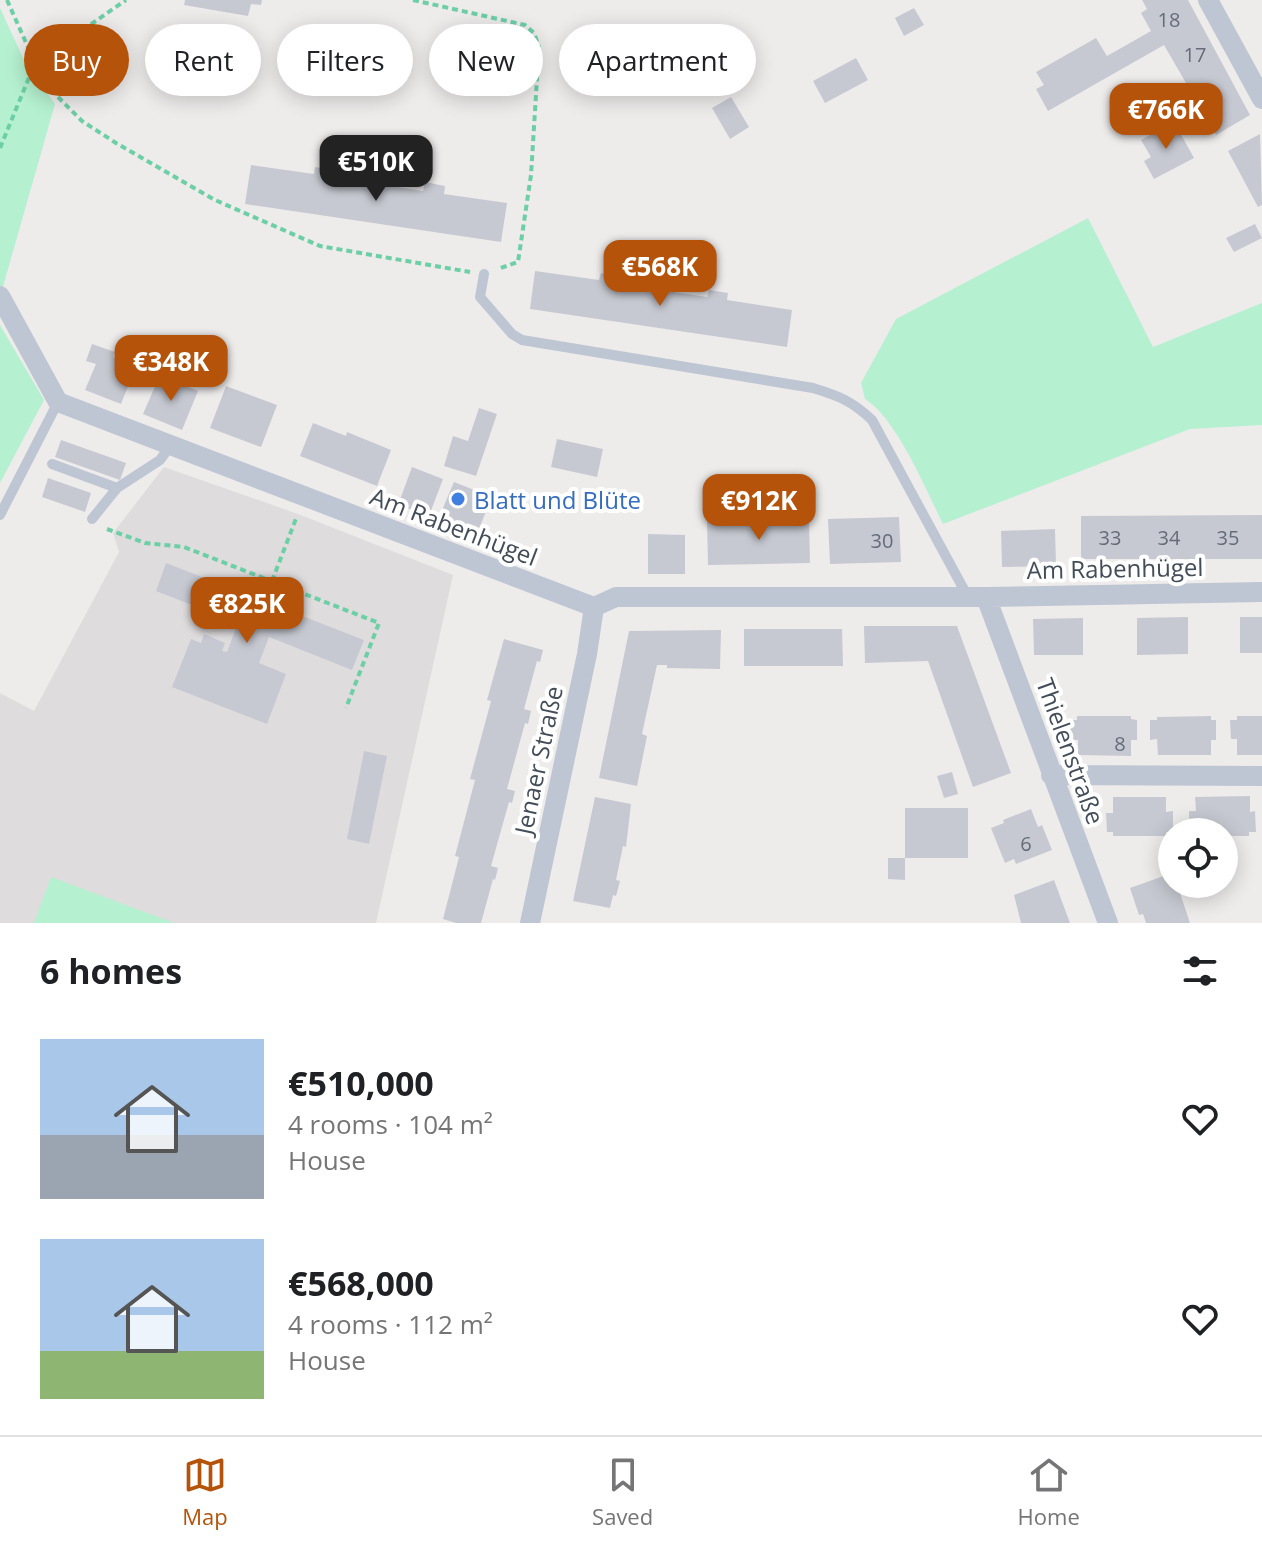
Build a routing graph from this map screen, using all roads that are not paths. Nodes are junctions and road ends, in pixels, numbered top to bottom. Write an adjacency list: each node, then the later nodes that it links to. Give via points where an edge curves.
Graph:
1 (1208, 0): 2 (street)
2 (1262, 99)
3 (484, 274): 12 (lane, via 480,297 522,340 813,388 856,405 872,420)
4 (0, 296): 5 (street)
5 (58, 402): 6 (street, Am Rabenhügel); 9 (lane)
6 (171, 445): 8 (lane, via 160,460); 13 (street, Am Rabenhügel)
7 (52, 464): 8 (lane)
8 (117, 488): 10 (lane)
9 (0, 515)
10 (92, 519)
11 (1262, 592): 12 (street, Am Rabenhügel)
12 (977, 597): 13 (street, Am Rabenhügel, via 616,597); 14 (street, Thielenstraße)
13 (594, 607): 16 (street, Jenaer Straße)
14 (1051, 775): 15 (street); 17 (street, Thielenstraße)
15 (1262, 776)
16 (530, 923)
17 (1108, 923)

